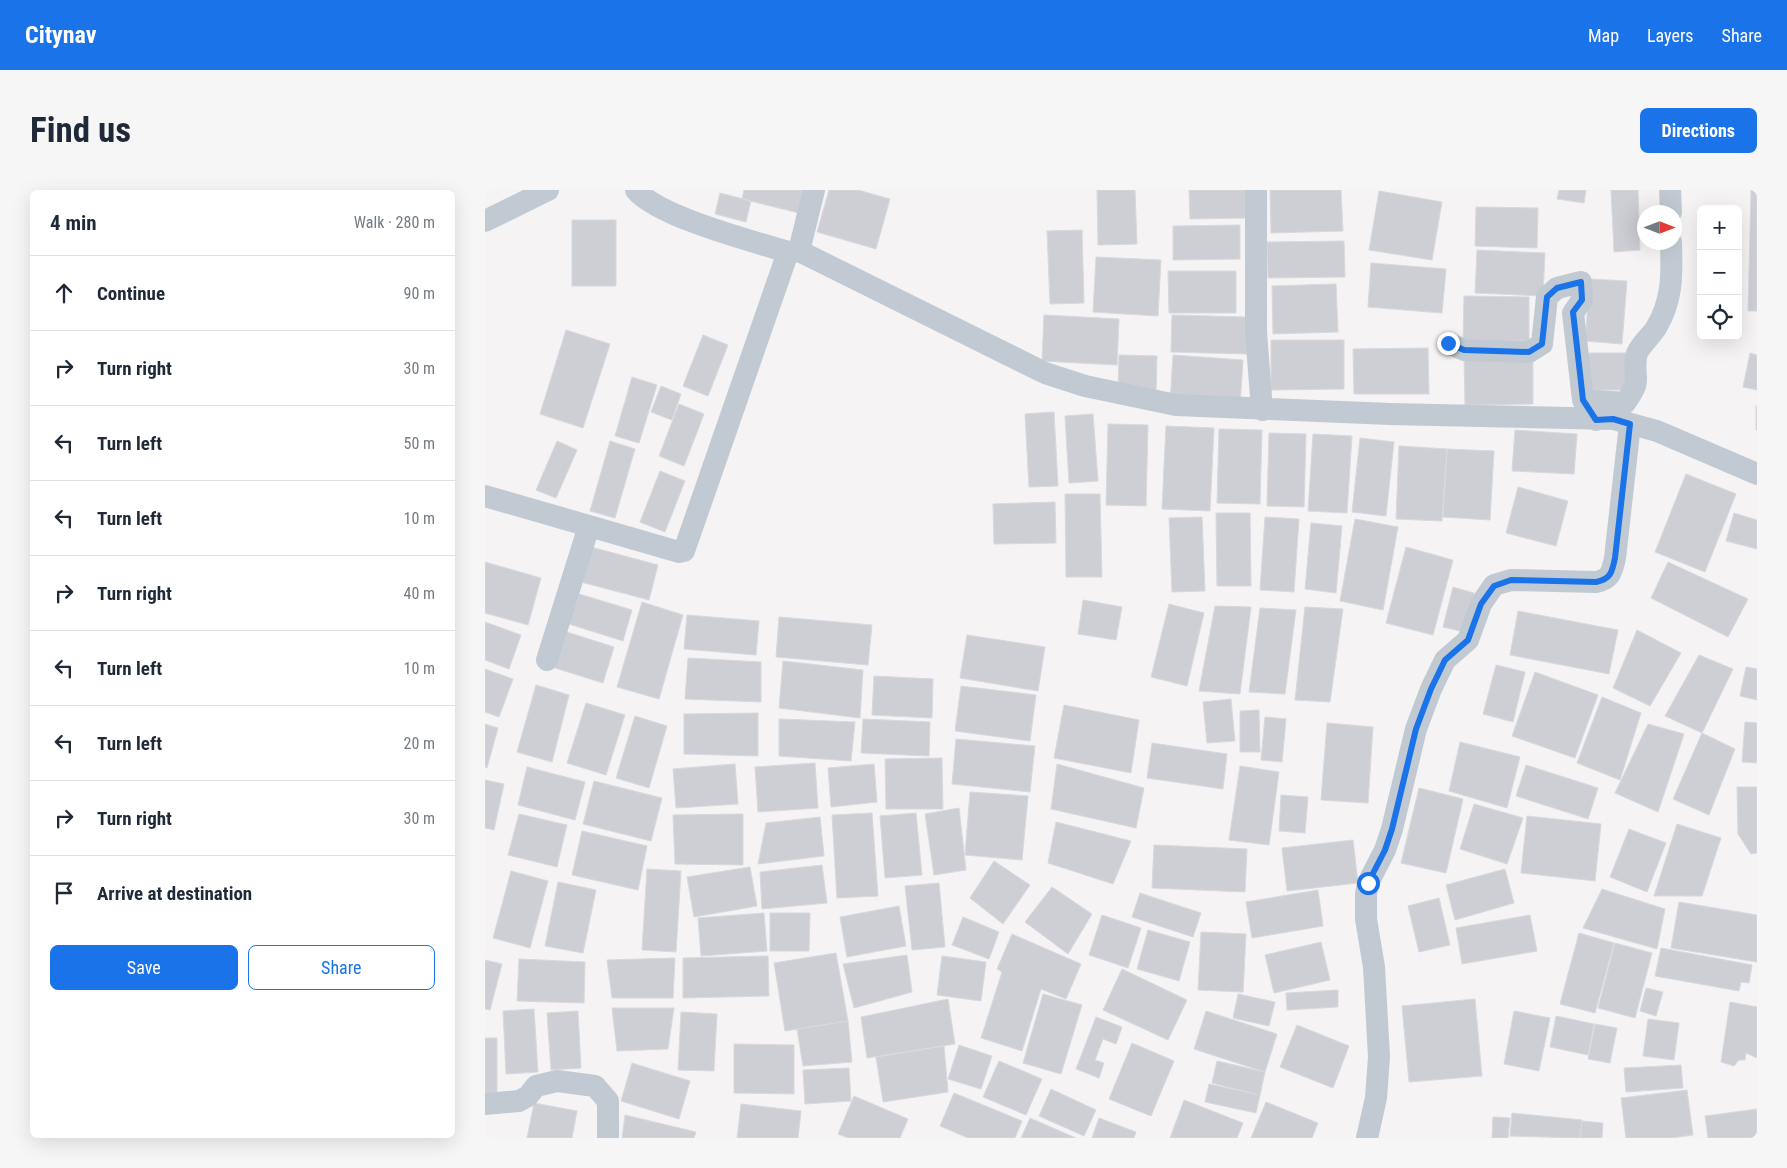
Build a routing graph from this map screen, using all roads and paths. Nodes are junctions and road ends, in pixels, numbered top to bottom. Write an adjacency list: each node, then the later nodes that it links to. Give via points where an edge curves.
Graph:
1 (548, 190): 7 (street)
2 (637, 190): 9 (street, via 655,204 710,228)
3 (814, 190): 9 (street)
4 (1257, 190): 12 (street, via 1257,332)
5 (1670, 190): 6 (street)
6 (1671, 205)
7 (485, 221)
8 (1671, 250): 11 (street, via 1670,297 1636,356 1637,386 1625,403)
9 (794, 251): 12 (street, via 1067,382 1176,405); 17 (street, via 684,551)
10 (1448, 343): 11 (street, via 1464,350 1529,352 1537,349 1542,344 1547,297 1557,288 1581,282 1582,300 1573,312)
11 (1583, 400): 13 (street)
12 (1262, 410): 13 (street)
13 (1596, 420): 14 (street, via 1613,419)
14 (1630, 424): 15 (street, via 1657,431); 21 (street, via 1611,574 1606,580 1596,582 1511,580 1494,586 1481,604 1468,640 1445,660 1416,729 1392,829 1366,894 1379,1057 1376,1098)
15 (1757, 474)
16 (485, 496): 17 (street)
17 (589, 526): 18 (street)
18 (547, 660)
19 (485, 1104): 20 (street, via 519,1101 536,1086 557,1081 595,1086 608,1101)
20 (608, 1138)
21 (1367, 1138)

